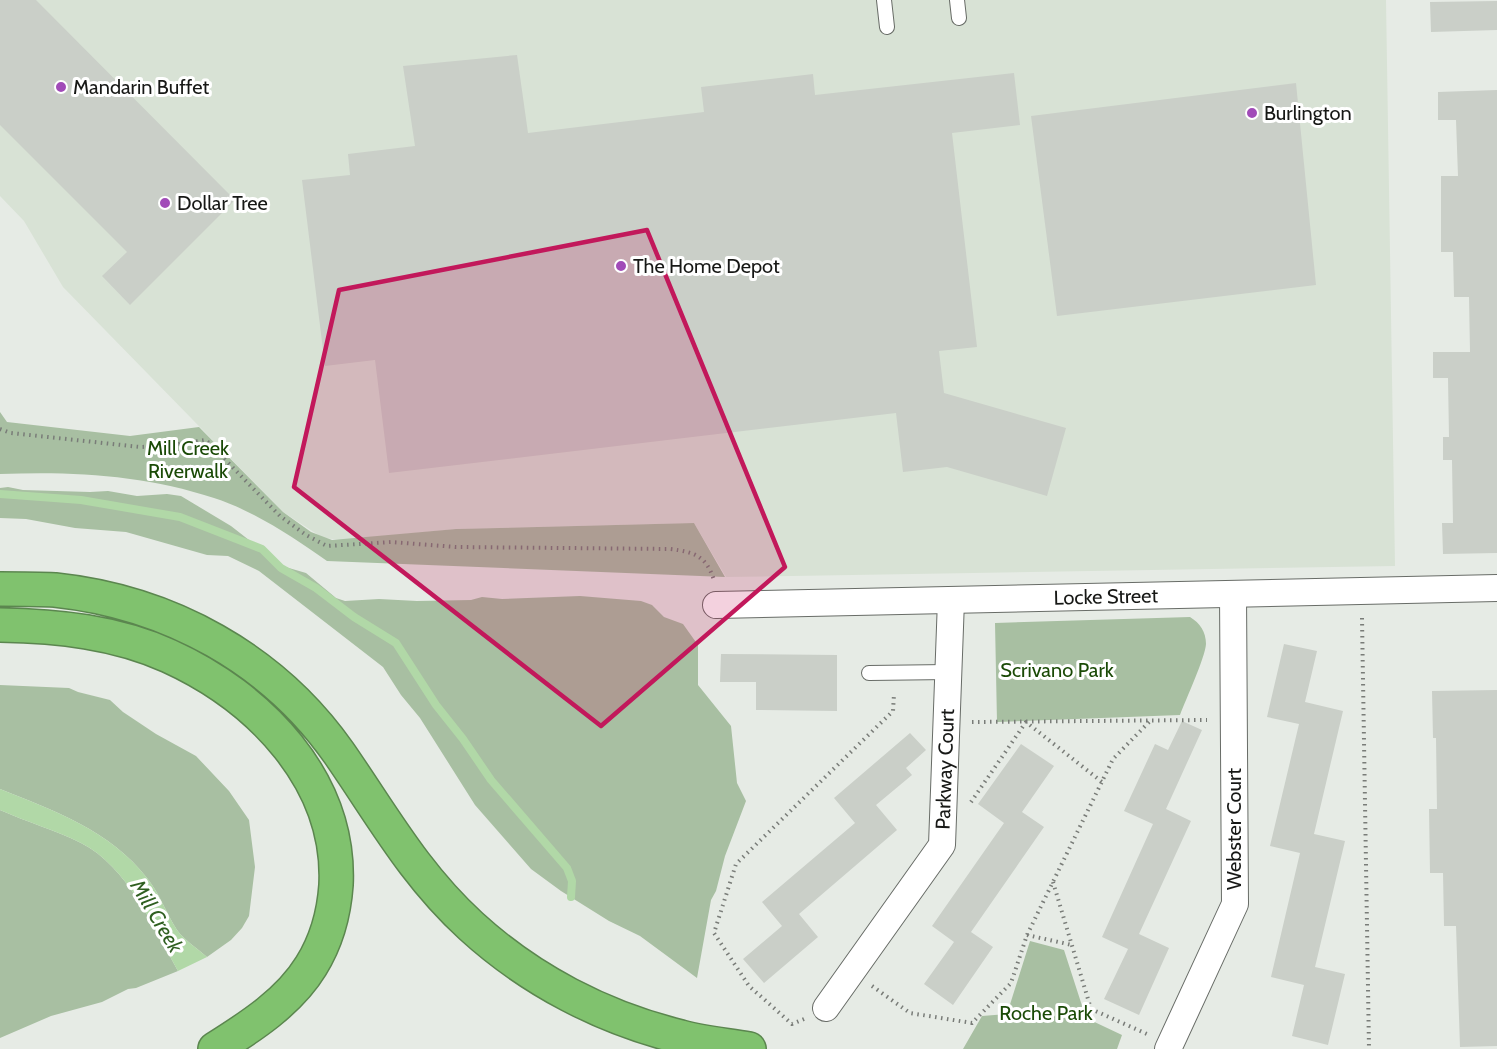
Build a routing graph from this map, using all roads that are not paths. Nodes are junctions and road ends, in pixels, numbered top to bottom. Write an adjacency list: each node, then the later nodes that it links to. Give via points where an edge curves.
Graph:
1 (884, 0): 4 (lane)
2 (957, 0): 3 (lane)
3 (959, 18)
4 (886, 27)
5 (1497, 588): 7 (street, Locke Street)
6 (0, 589): 16 (highway, via 53,590 118,601 212,638 267,676 316,724 419,871 500,951 567,994 604,1012 680,1037)
7 (1233, 594): 8 (street, Locke Street); 14 (street, Webster Court, via 1235,904)
8 (951, 600): 9 (street, Locke Street); 11 (street, Parkway Court)
9 (716, 605)
10 (0, 625): 15 (highway, via 77,630 169,656 245,704 290,749 310,777 325,809 334,843 335,892 326,938 310,968 288,994)
11 (948, 672): 12 (lane); 13 (street, Parkway Court, via 942,845)
12 (869, 673)
13 (826, 1008)
14 (1169, 1047)
15 (215, 1049)
16 (749, 1049)

